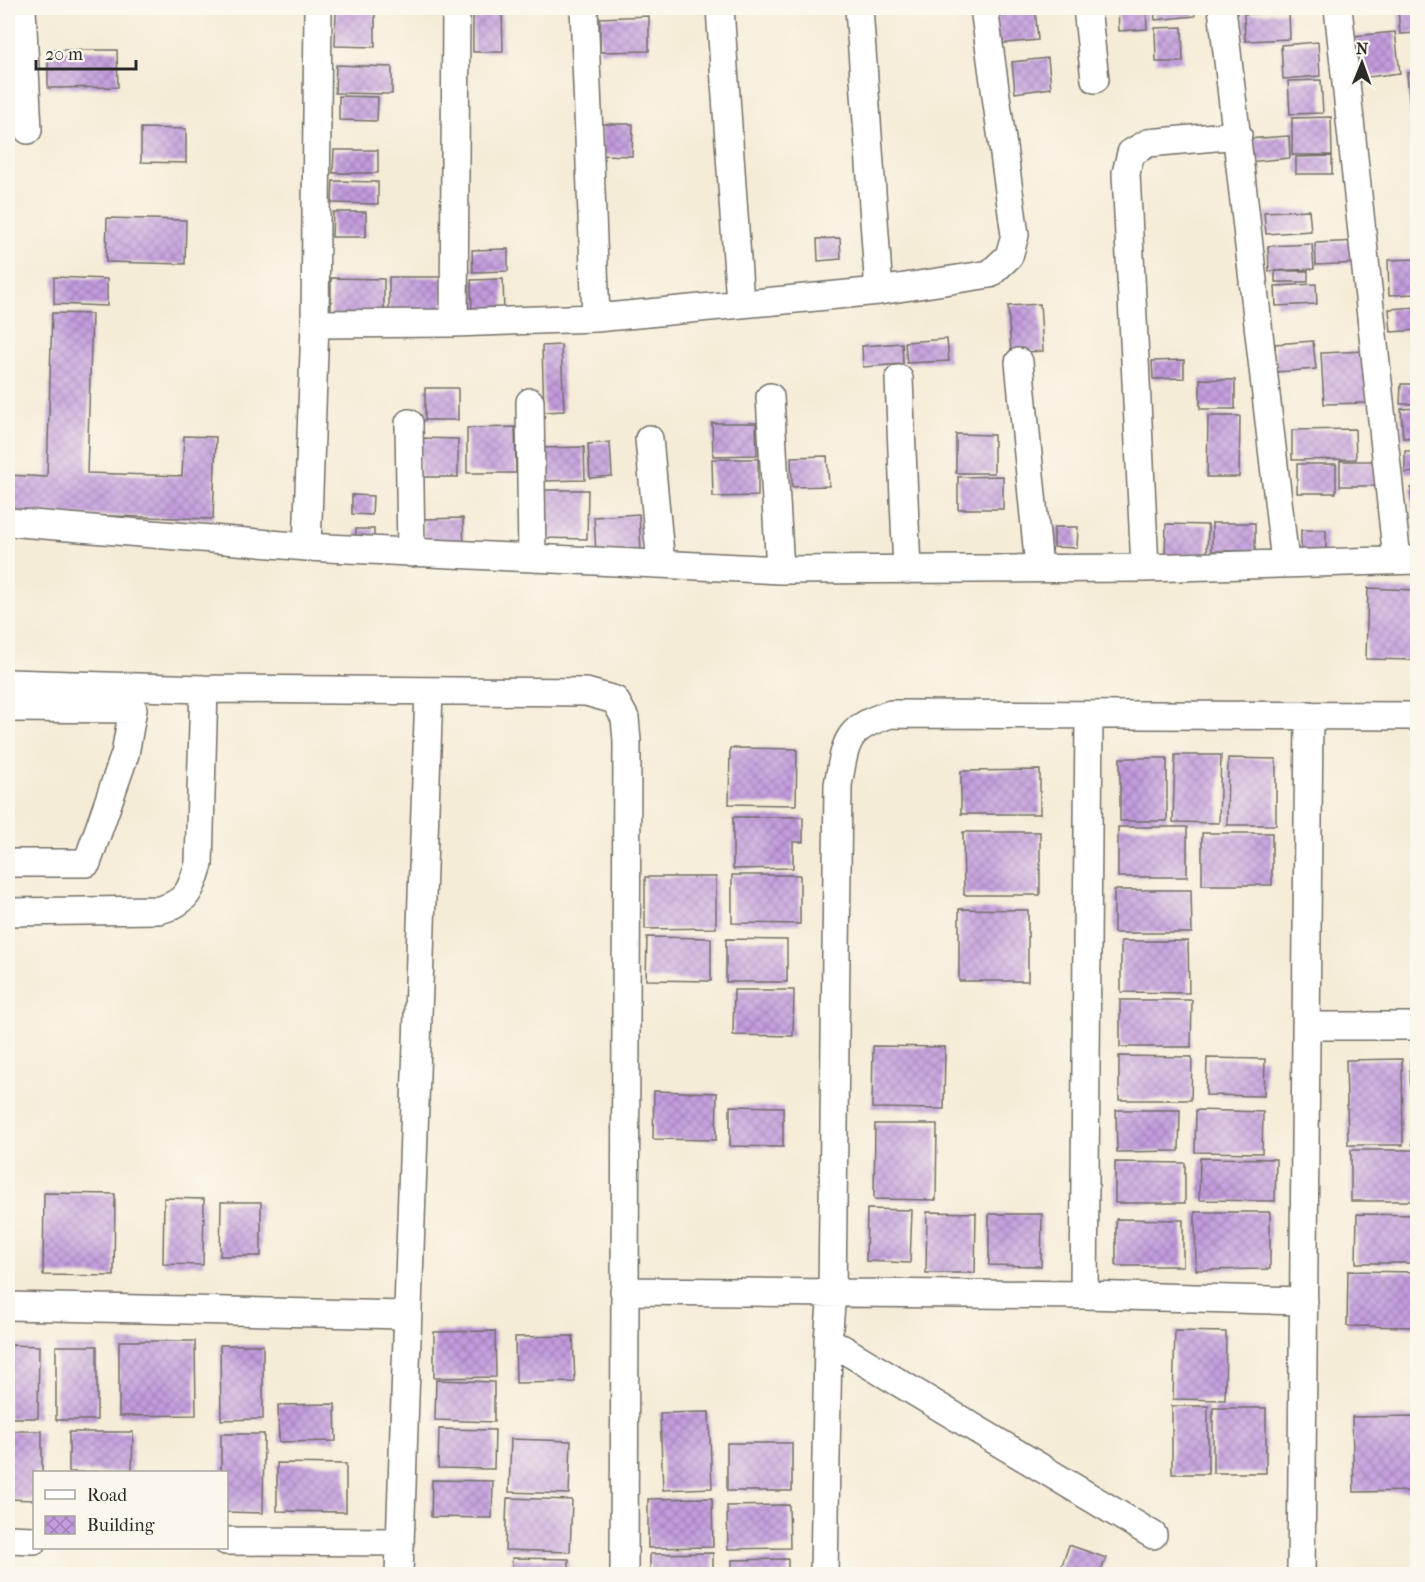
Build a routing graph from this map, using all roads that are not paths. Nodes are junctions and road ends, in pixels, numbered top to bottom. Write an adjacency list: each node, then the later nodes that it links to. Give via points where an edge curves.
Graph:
1 (22, 8): 12 (street)
2 (318, 8): 18 (street)
3 (456, 8): 17 (street)
4 (584, 8): 16 (street)
5 (720, 8): 15 (street)
6 (859, 8): 14 (street)
7 (984, 8): 14 (street, via 1015,216 1016,235 1009,256 990,274)
8 (1087, 8): 11 (street)
9 (1222, 8): 13 (street)
10 (1338, 8): 29 (street)
11 (1095, 79)
12 (28, 130)
13 (1238, 135): 30 (street); 33 (street, via 1148,143 1131,153 1126,173)
14 (879, 291): 15 (street)
15 (740, 303): 16 (street)
16 (596, 318): 17 (street)
17 (454, 323): 18 (street)
18 (315, 324): 26 (street)
19 (1019, 362): 32 (street)
20 (899, 379): 35 (street)
21 (770, 397): 34 (street)
22 (530, 402): 28 (street)
23 (409, 423): 27 (street)
24 (650, 439): 31 (street)
25 (8, 522): 26 (street)
26 (307, 548): 27 (street)
27 (411, 553): 28 (street)
28 (532, 558): 31 (street)
29 (1407, 560): 30 (street)
30 (1285, 562): 33 (street)
31 (661, 564): 34 (street)
32 (1039, 567): 33 (street); 35 (street)
33 (1145, 568)
34 (780, 570): 35 (street)
35 (907, 570)
36 (204, 688): 37 (street); 39 (street); 44 (street, via 199,864 192,888 177,906 159,910)
37 (429, 691): 47 (street, via 586,692 615,700 625,718); 52 (street)
38 (13, 696): 39 (street)
39 (114, 697): 43 (street, via 134,708 125,754 87,863)
40 (1309, 714): 41 (street); 42 (street); 45 (street)
41 (1089, 716): 48 (street, via 891,714 864,722 845,743 838,785); 49 (street)
42 (1418, 716)
43 (8, 863)
44 (8, 912)
45 (1306, 1026): 46 (street); 50 (street)
46 (1418, 1026)
47 (624, 1291): 48 (street); 60 (street)
48 (832, 1294): 49 (street); 53 (street)
49 (1084, 1295): 50 (street)
50 (1304, 1301): 62 (street)
51 (8, 1306): 52 (street)
52 (406, 1315): 58 (street)
53 (828, 1340): 54 (street); 61 (street)
54 (1153, 1535)
55 (8, 1539): 56 (street)
56 (33, 1540)
57 (228, 1541): 58 (street)
58 (399, 1542): 59 (street)
59 (399, 1575)
60 (624, 1575)
61 (824, 1575)
62 (1301, 1575)

